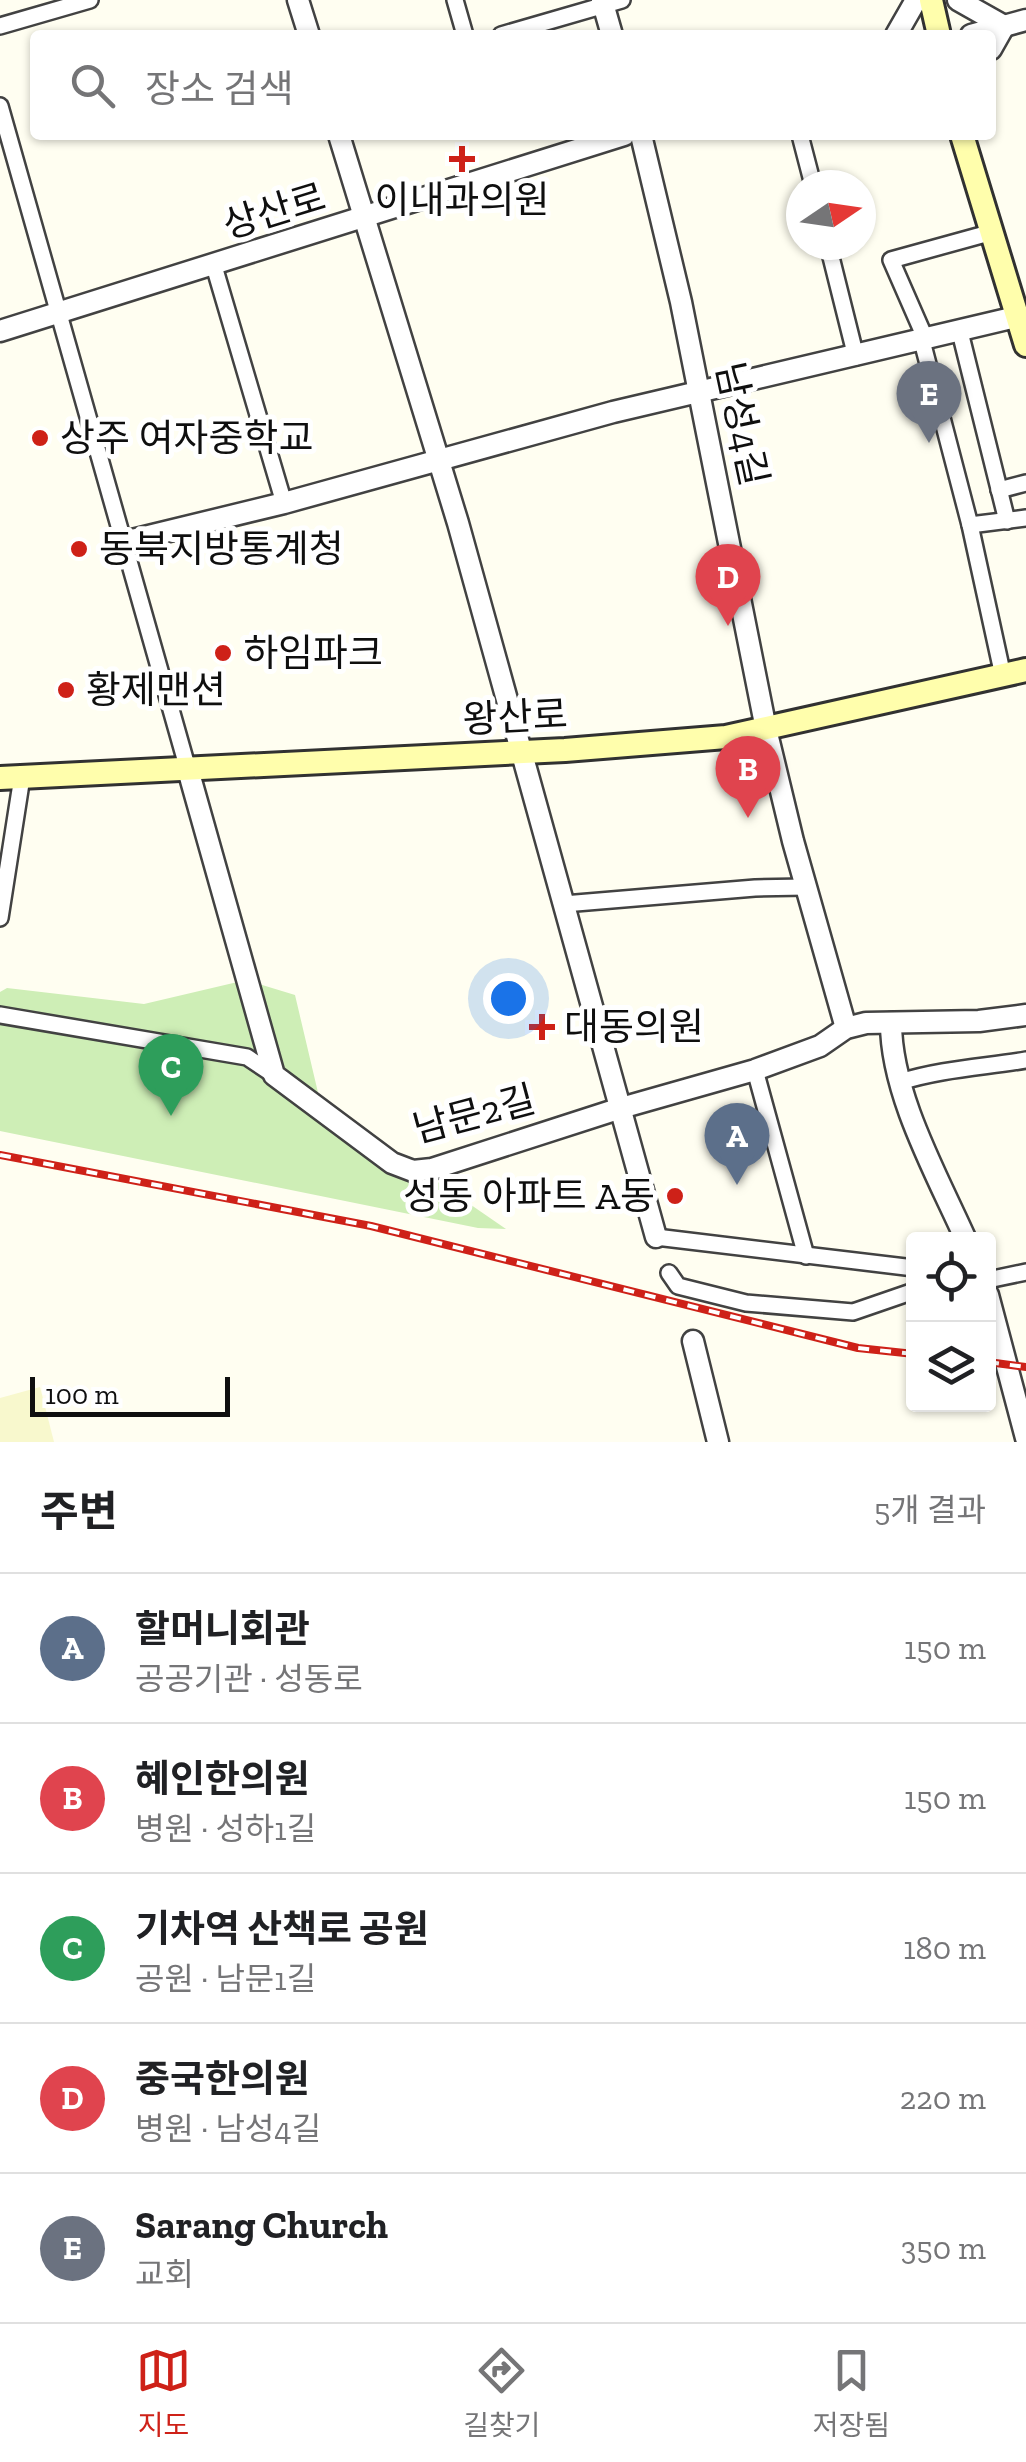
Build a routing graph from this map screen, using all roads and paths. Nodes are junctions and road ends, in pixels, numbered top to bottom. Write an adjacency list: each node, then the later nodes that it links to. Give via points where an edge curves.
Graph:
1 (90, 0): 9 (street)
2 (298, 0): 11 (street)
3 (454, 0): 12 (street)
4 (916, 0): 15 (street)
5 (931, 0): 16 (main road)
6 (958, 0): 10 (street)
7 (609, 2): 13 (street); 14 (street)
8 (1026, 20): 10 (street)
9 (0, 26)
10 (1004, 26): 17 (street); 18 (street)
11 (307, 30)
12 (463, 30)
13 (517, 30)
14 (612, 30)
15 (899, 30)
16 (939, 30)
17 (990, 30)
18 (996, 40)
19 (0, 106): 31 (street)
20 (341, 140): 26 (street)
21 (609, 140): 26 (street, 상산로)
22 (642, 140): 37 (street, 남성4길)
23 (801, 140): 25 (street)
24 (963, 140): 27 (main road)
25 (809, 170)
26 (365, 219): 29 (street, 상산로); 38 (street)
27 (989, 233): 30 (main road); 34 (street, via 891,260)
28 (832, 260): 36 (street)
29 (214, 266): 31 (street, 상산로); 41 (street)
30 (1018, 312): 33 (street); 35 (main road)
31 (58, 313): 32 (street, 상산로); 45 (street)
32 (0, 331)
33 (960, 332): 34 (street); 40 (street)
34 (924, 341): 36 (street); 44 (street)
35 (1026, 345)
36 (856, 357): 37 (street)
37 (699, 391): 38 (street); 47 (street, 남성4길)
38 (440, 461): 41 (street); 48 (street)
39 (1026, 483): 40 (street)
40 (998, 490): 43 (street)
41 (284, 503): 45 (street)
42 (1026, 518): 43 (street)
43 (1006, 522): 44 (street)
44 (970, 525): 46 (street)
45 (124, 542): 49 (street)
46 (1015, 673): 47 (main road, 왕산로)
47 (766, 729): 48 (main road, 왕산로); 51 (street, 남성4길)
48 (522, 752): 49 (main road, 왕산로); 52 (street)
49 (188, 766): 50 (main road, 왕산로); 58 (street)
50 (11, 777): 53 (street)
51 (806, 888): 52 (street); 57 (street, 남성4길)
52 (564, 904): 64 (street)
53 (0, 918)
54 (1026, 1015): 56 (street)
55 (0, 1016): 59 (street)
56 (891, 1024): 57 (street); 63 (street)
57 (846, 1028): 61 (street, 남문2길, via 820,1046)
58 (266, 1043): 59 (street); 62 (street)
59 (246, 1057): 62 (street)
60 (1026, 1060): 63 (street, via 936,1070)
61 (755, 1070): 64 (street, 남문2길); 67 (street)
62 (274, 1075): 64 (street, 남문2길, via 392,1163 413,1171)
63 (900, 1082): 65 (street)
64 (621, 1108): 66 (street)
65 (963, 1232)
66 (656, 1237): 67 (street)
67 (806, 1256): 68 (street)
68 (906, 1267)
69 (1026, 1272): 71 (street)
70 (669, 1274): 72 (street, via 678,1286 746,1303 853,1312)
71 (996, 1278)
72 (906, 1295)
73 (995, 1322): 75 (street)
74 (693, 1341): 76 (street)
75 (1026, 1438)
76 (718, 1442)

